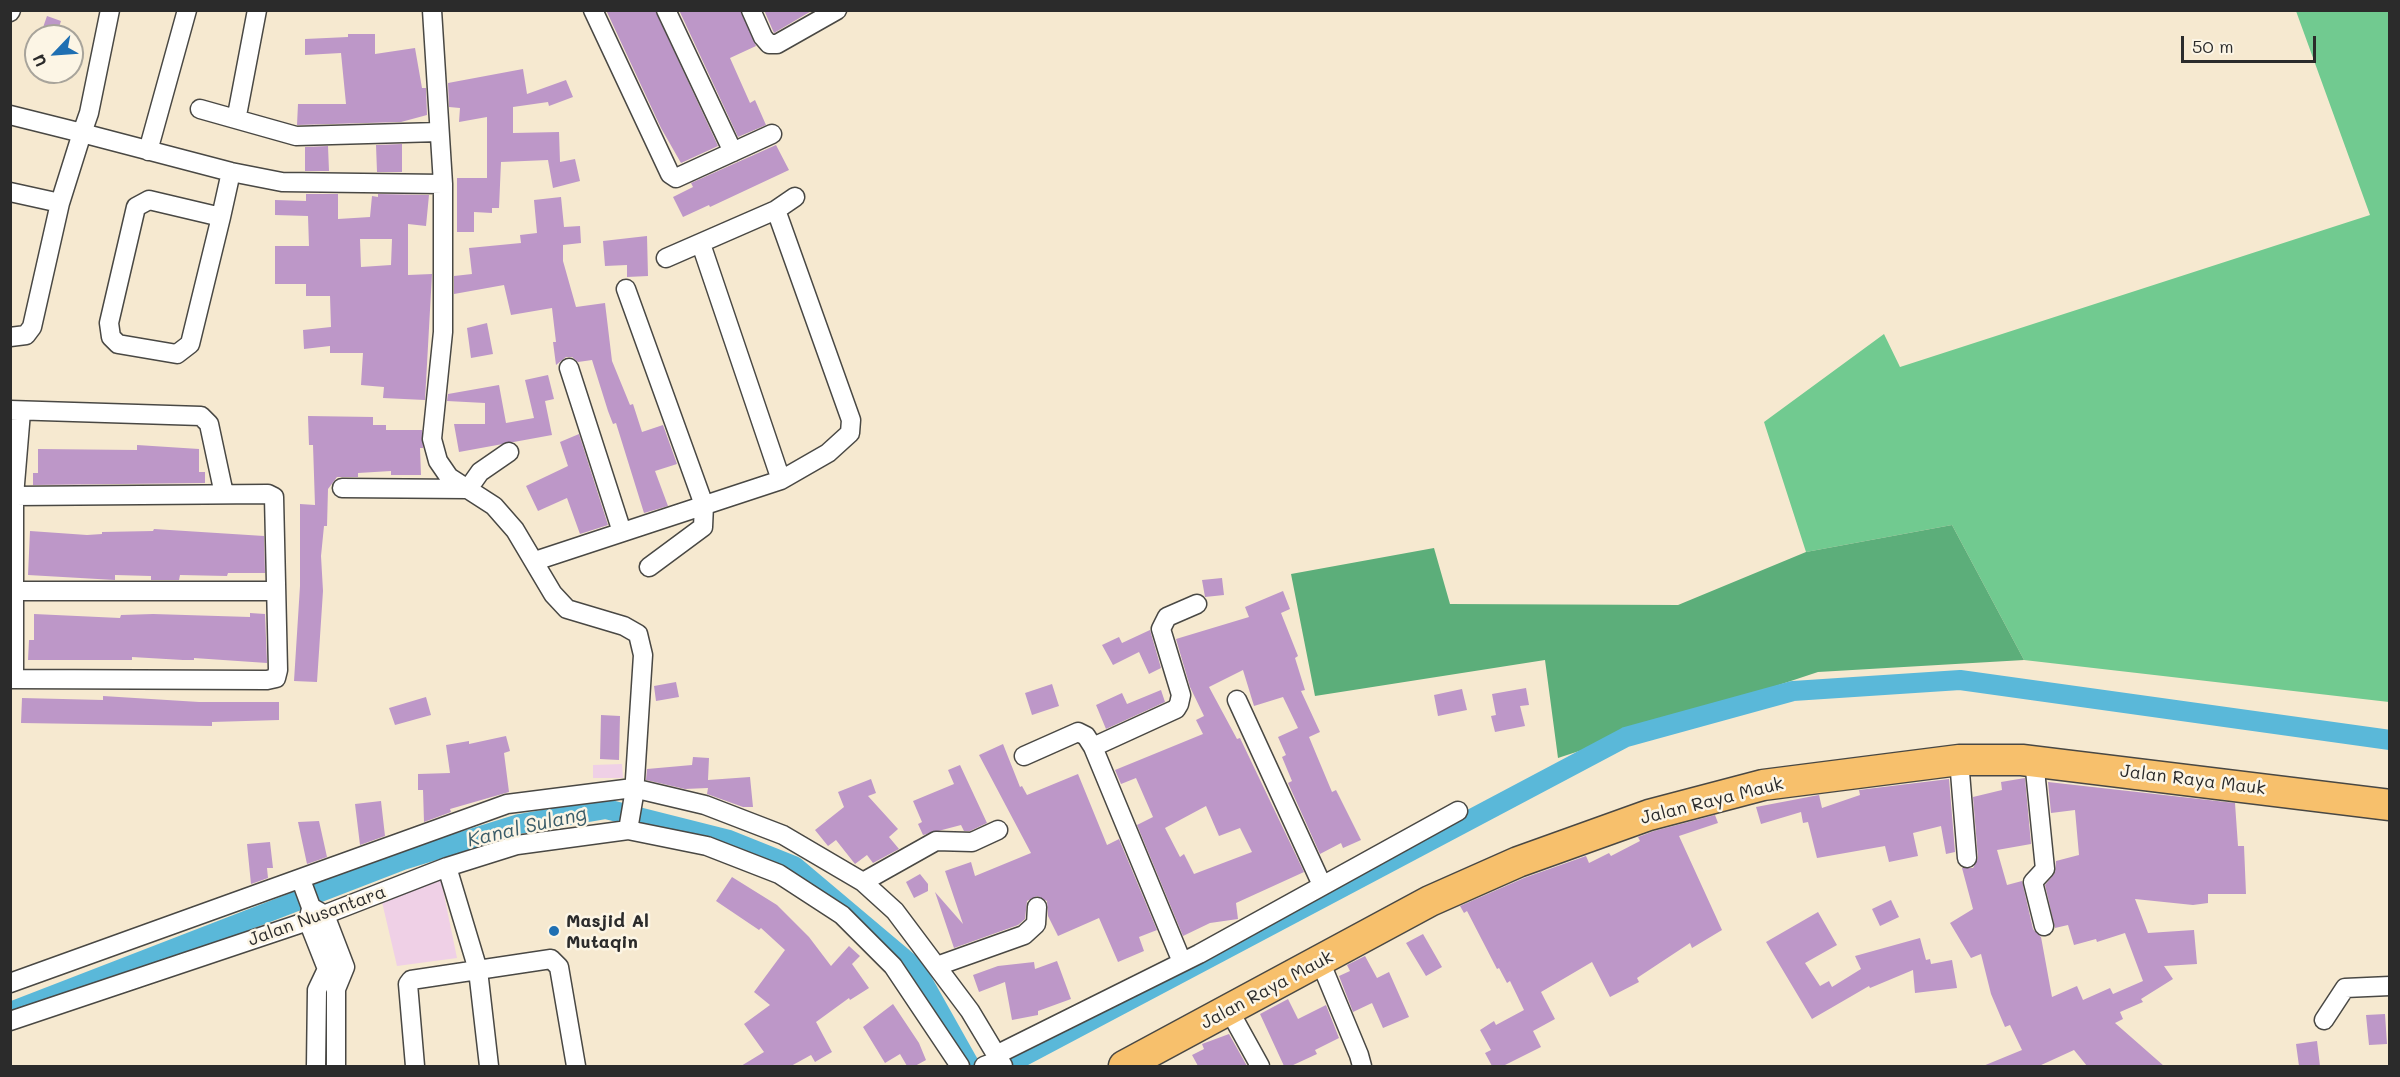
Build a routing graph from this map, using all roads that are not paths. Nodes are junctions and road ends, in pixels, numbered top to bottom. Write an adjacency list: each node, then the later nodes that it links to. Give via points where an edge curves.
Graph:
1 (110, 10): 13 (street)
2 (187, 10): 15 (street)
3 (257, 10): 10 (street)
4 (432, 10): 12 (street)
5 (593, 10): 16 (street, via 670,174 682,177)
6 (666, 10): 16 (street)
7 (750, 10): 8 (street, via 769,44 777,44)
8 (837, 10)
9 (200, 109): 12 (street, via 296,136)
10 (238, 111)
11 (10, 115): 13 (street)
12 (439, 132): 18 (street)
13 (82, 133): 15 (street); 21 (street)
14 (772, 134): 16 (street)
15 (148, 151): 17 (street)
16 (733, 153)
17 (231, 172): 18 (street, via 282,182); 23 (street)
18 (443, 184): 33 (street, via 443,332 432,440 438,461 449,477)
19 (10, 192): 21 (street)
20 (795, 197): 22 (street)
21 (60, 203): 27 (street, via 32,327 26,335)
22 (776, 210): 24 (street); 31 (street, via 851,420 850,434 828,453)
23 (221, 217): 23 (street, via 186,350 177,354 118,344 111,337 109,323 136,207 149,200)
24 (701, 244): 25 (street); 31 (street)
25 (666, 258)
26 (626, 289): 36 (street)
27 (10, 337)
28 (569, 369): 37 (street)
29 (16, 411): 34 (street, via 201,416 209,424); 35 (street)
30 (509, 452): 33 (street, via 480,472)
31 (781, 480): 36 (street)
32 (342, 488): 33 (street)
33 (468, 489): 38 (street, via 494,506)
34 (224, 494): 35 (street); 41 (street, via 274,497)
35 (14, 496): 40 (street)
36 (704, 505): 37 (street); 39 (street, via 703,527)
37 (622, 532): 38 (street)
38 (535, 561): 49 (street, via 553,594 567,609 638,634 643,655)
39 (649, 567)
40 (13, 591): 41 (street); 43 (street)
41 (275, 591): 43 (street, via 276,678)
42 (1197, 604): 45 (street, via 1167,616 1161,629 1181,695 1176,709)
43 (12, 679)
44 (1237, 700): 58 (street)
45 (1093, 747): 46 (street, via 1078,732); 63 (street)
46 (1024, 756)
47 (1959, 760): 48 (main road, Jalan Raya Mauk); 54 (street); 62 (main road, Jalan Raya Mauk, via 1763,784 1649,816 1518,862 1430,902)
48 (2034, 760): 50 (main road, Jalan Raya Mauk); 61 (street, via 2045,869 2033,882)
49 (633, 792): 52 (street); 56 (street, via 705,805 783,835); 57 (street, via 507,804)
50 (2390, 804)
51 (1458, 811): 58 (street)
52 (629, 826): 55 (street, Jalan Nusantara, via 517,845); 79 (street, Jalan Nusantara, via 707,846 769,870 842,915 893,966)
53 (998, 830): 56 (street, via 972,842 936,841)
54 (1967, 858)
55 (447, 867): 60 (street, Jalan Nusantara); 65 (street)
56 (863, 882): 64 (street, via 895,910)
57 (302, 884): 60 (street); 66 (street)
58 (1322, 885): 63 (street)
59 (1037, 907): 64 (street, via 1036,924 1024,935)
60 (315, 914): 68 (street, via 345,967); 69 (street, via 327,969); 72 (street, Jalan Nusantara)
61 (2044, 926)
62 (1320, 961): 70 (main road, Jalan Raya Mauk); 82 (street)
63 (1182, 962): 73 (street)
64 (937, 966): 73 (street)
65 (478, 970): 76 (street, via 410,981); 77 (street); 78 (street, via 556,961)
66 (10, 983)
67 (2390, 986): 71 (street, via 2345,988)
68 (336, 989): 69 (street); 75 (street)
69 (317, 990): 74 (street)
70 (1229, 1010): 80 (main road, Jalan Raya Mauk); 81 (street)
71 (2324, 1020)
72 (10, 1021)
73 (996, 1062)
74 (316, 1066)
75 (336, 1066)
76 (415, 1066)
77 (489, 1066)
78 (576, 1066)
79 (960, 1066)
80 (1124, 1066)
81 (1260, 1066)
82 (1362, 1066)

